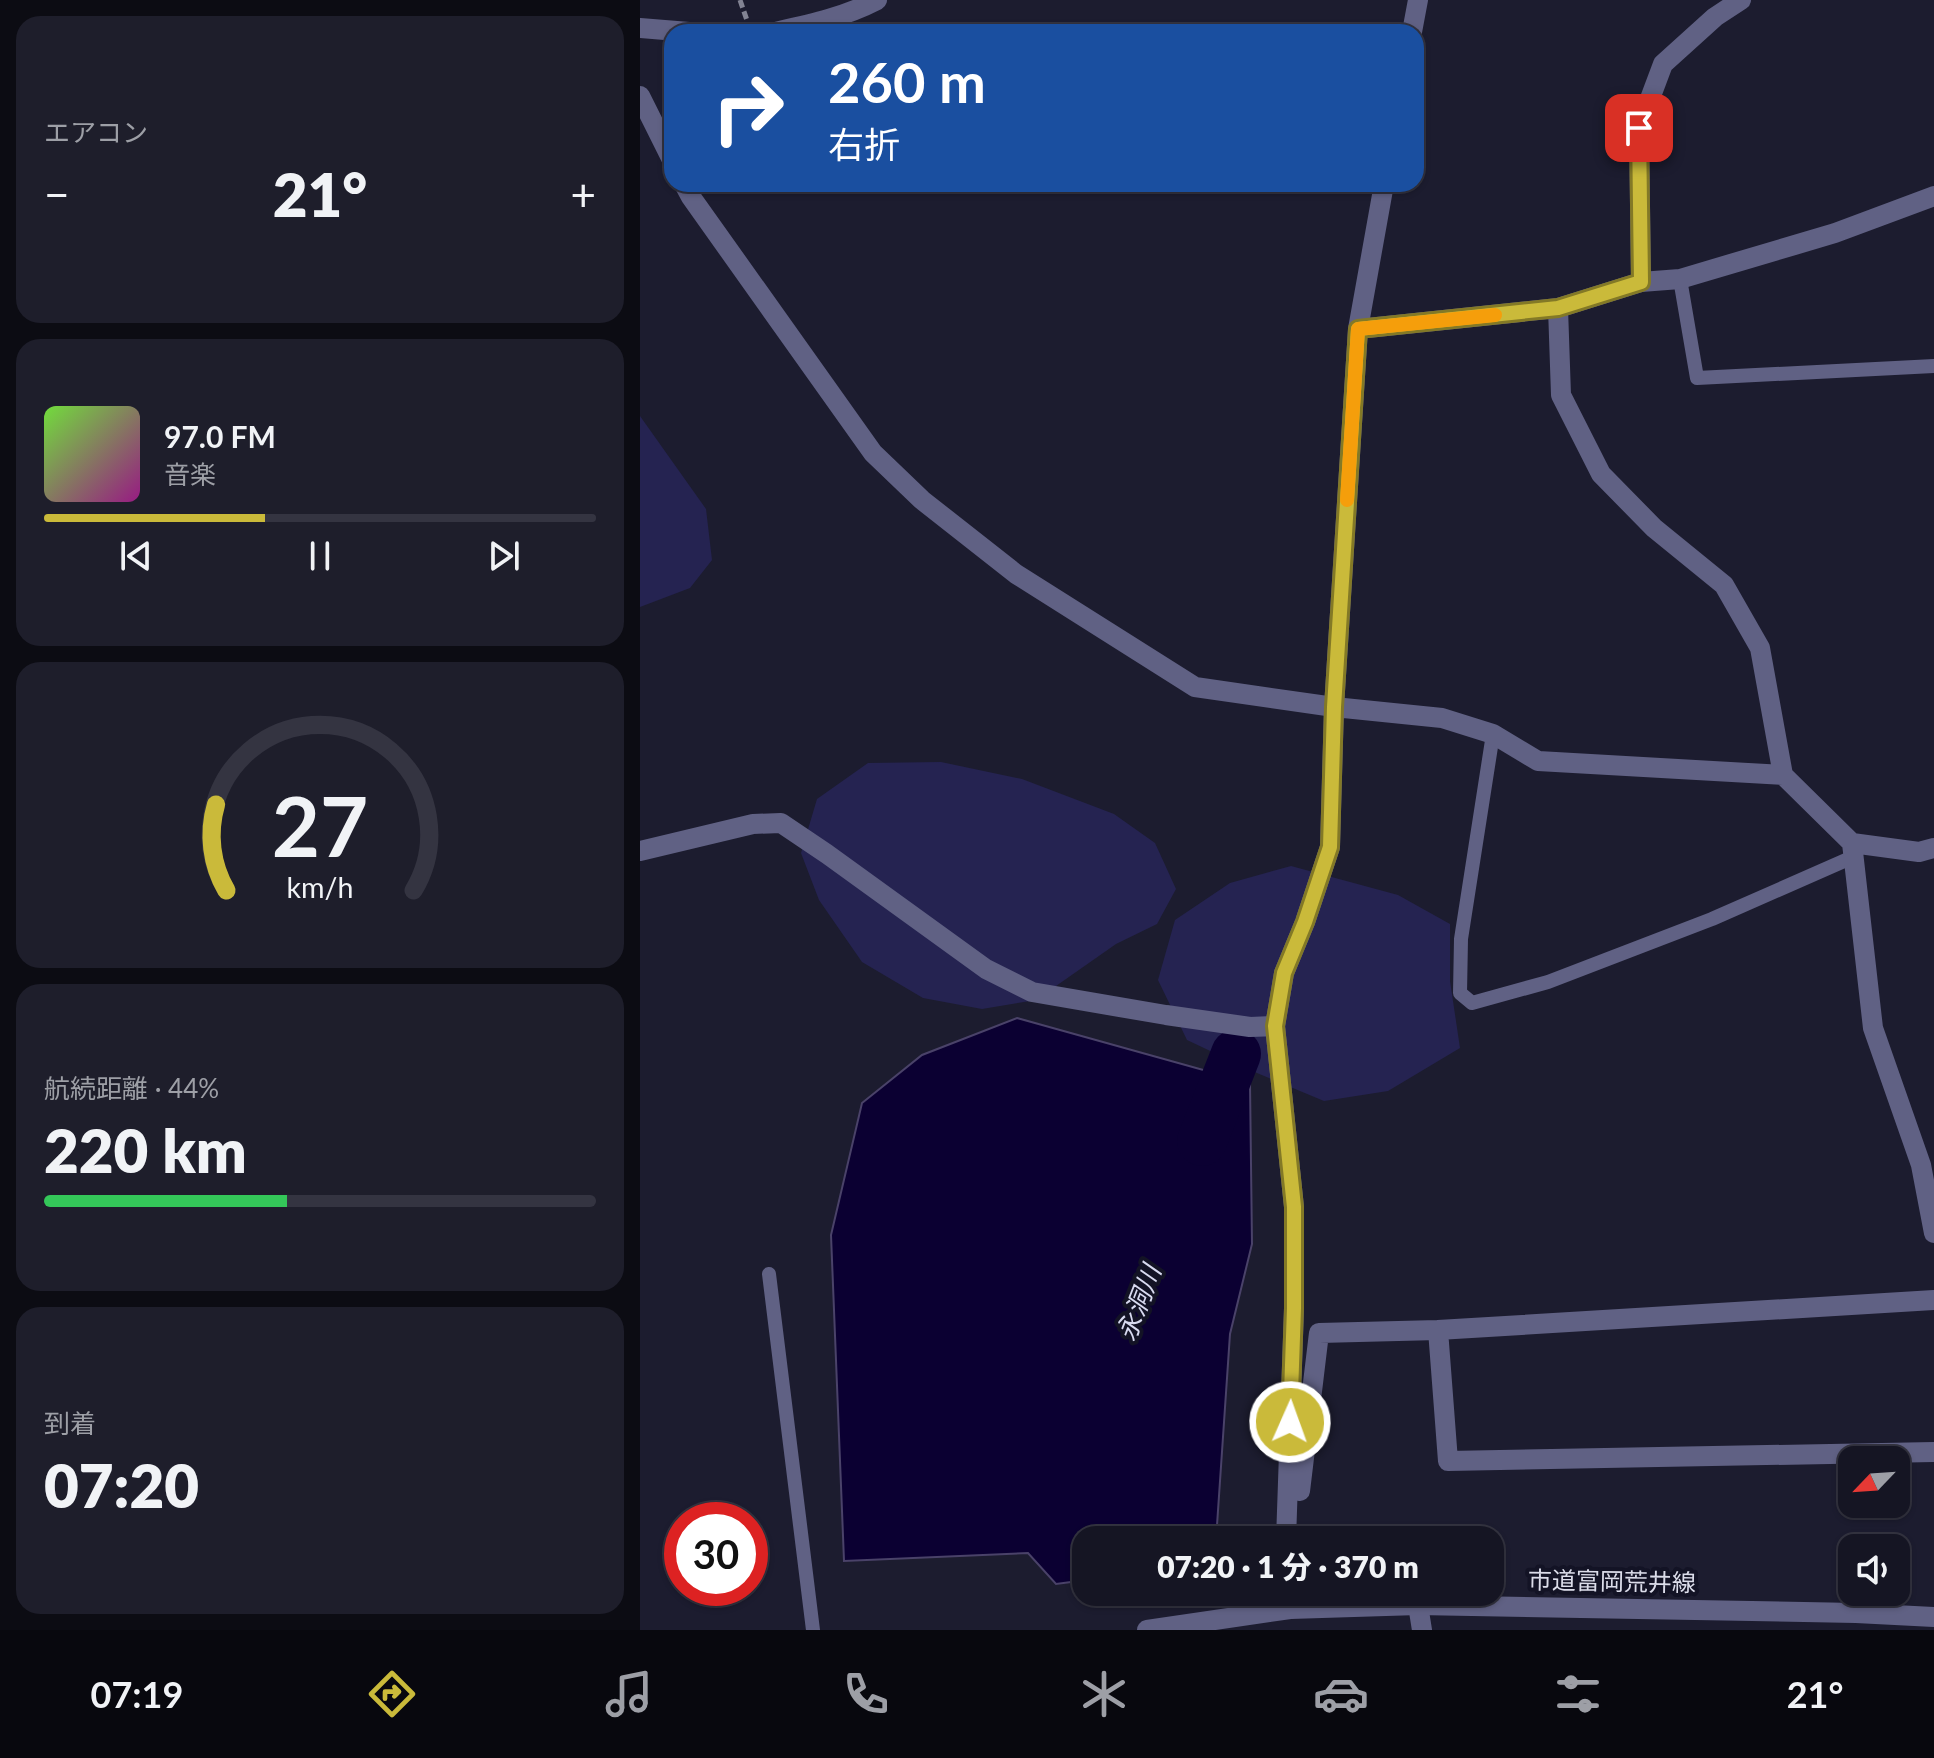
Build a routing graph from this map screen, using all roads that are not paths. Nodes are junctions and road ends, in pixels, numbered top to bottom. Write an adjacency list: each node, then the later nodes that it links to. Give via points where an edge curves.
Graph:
1 (877, 0): 4 (street)
2 (1418, 0): 5 (street)
3 (1741, 0): 14 (street, via 1663,64 1639,128)
4 (811, 24)
5 (1414, 24)
6 (640, 28): 7 (street)
7 (664, 30)
8 (640, 96): 9 (street)
9 (664, 144)
10 (688, 192): 18 (street, via 873,453 922,500 1016,574 1195,687)
11 (1383, 192): 16 (street)
12 (1934, 196): 13 (street, via 1835,233)
13 (1680, 279): 14 (street); 17 (lane, via 1697,378)
14 (1641, 282): 15 (street)
15 (1558, 308): 16 (street); 20 (street, via 1561,395 1601,474 1654,528 1724,585 1760,648)
16 (1358, 329): 18 (street)
17 (1934, 366)
18 (1334, 707): 19 (street, via 1442,718); 24 (street, via 1330,847 1284,973)
19 (1493, 734): 20 (street, via 1538,761); 22 (lane, via 1461,939 1460,993 1472,1003 1563,977 1712,919)
20 (1783, 775): 22 (street)
21 (1934, 848): 22 (street)
22 (1852, 850): 25 (street, via 1873,1028 1921,1165)
23 (640, 851): 24 (street, via 753,824 781,823 986,969 1032,992 1250,1027)
24 (1275, 1026): 30 (street, via 1294,1207)
25 (1934, 1233)
26 (769, 1274): 37 (lane)
27 (1934, 1300): 28 (street)
28 (1438, 1330): 29 (street, via 1448,1461); 31 (street, via 1319,1333)
29 (1934, 1452)
30 (1286, 1526)
31 (1295, 1526)
32 (1265, 1606): 38 (street, 市道富岡荒井線)
33 (1418, 1606): 39 (street)
34 (1445, 1606): 36 (street, 市道富岡荒井線)
35 (1934, 1617): 36 (street, 市道富岡荒井線)
36 (1857, 1621)
37 (813, 1630)
38 (1147, 1630)
39 (1422, 1630)

